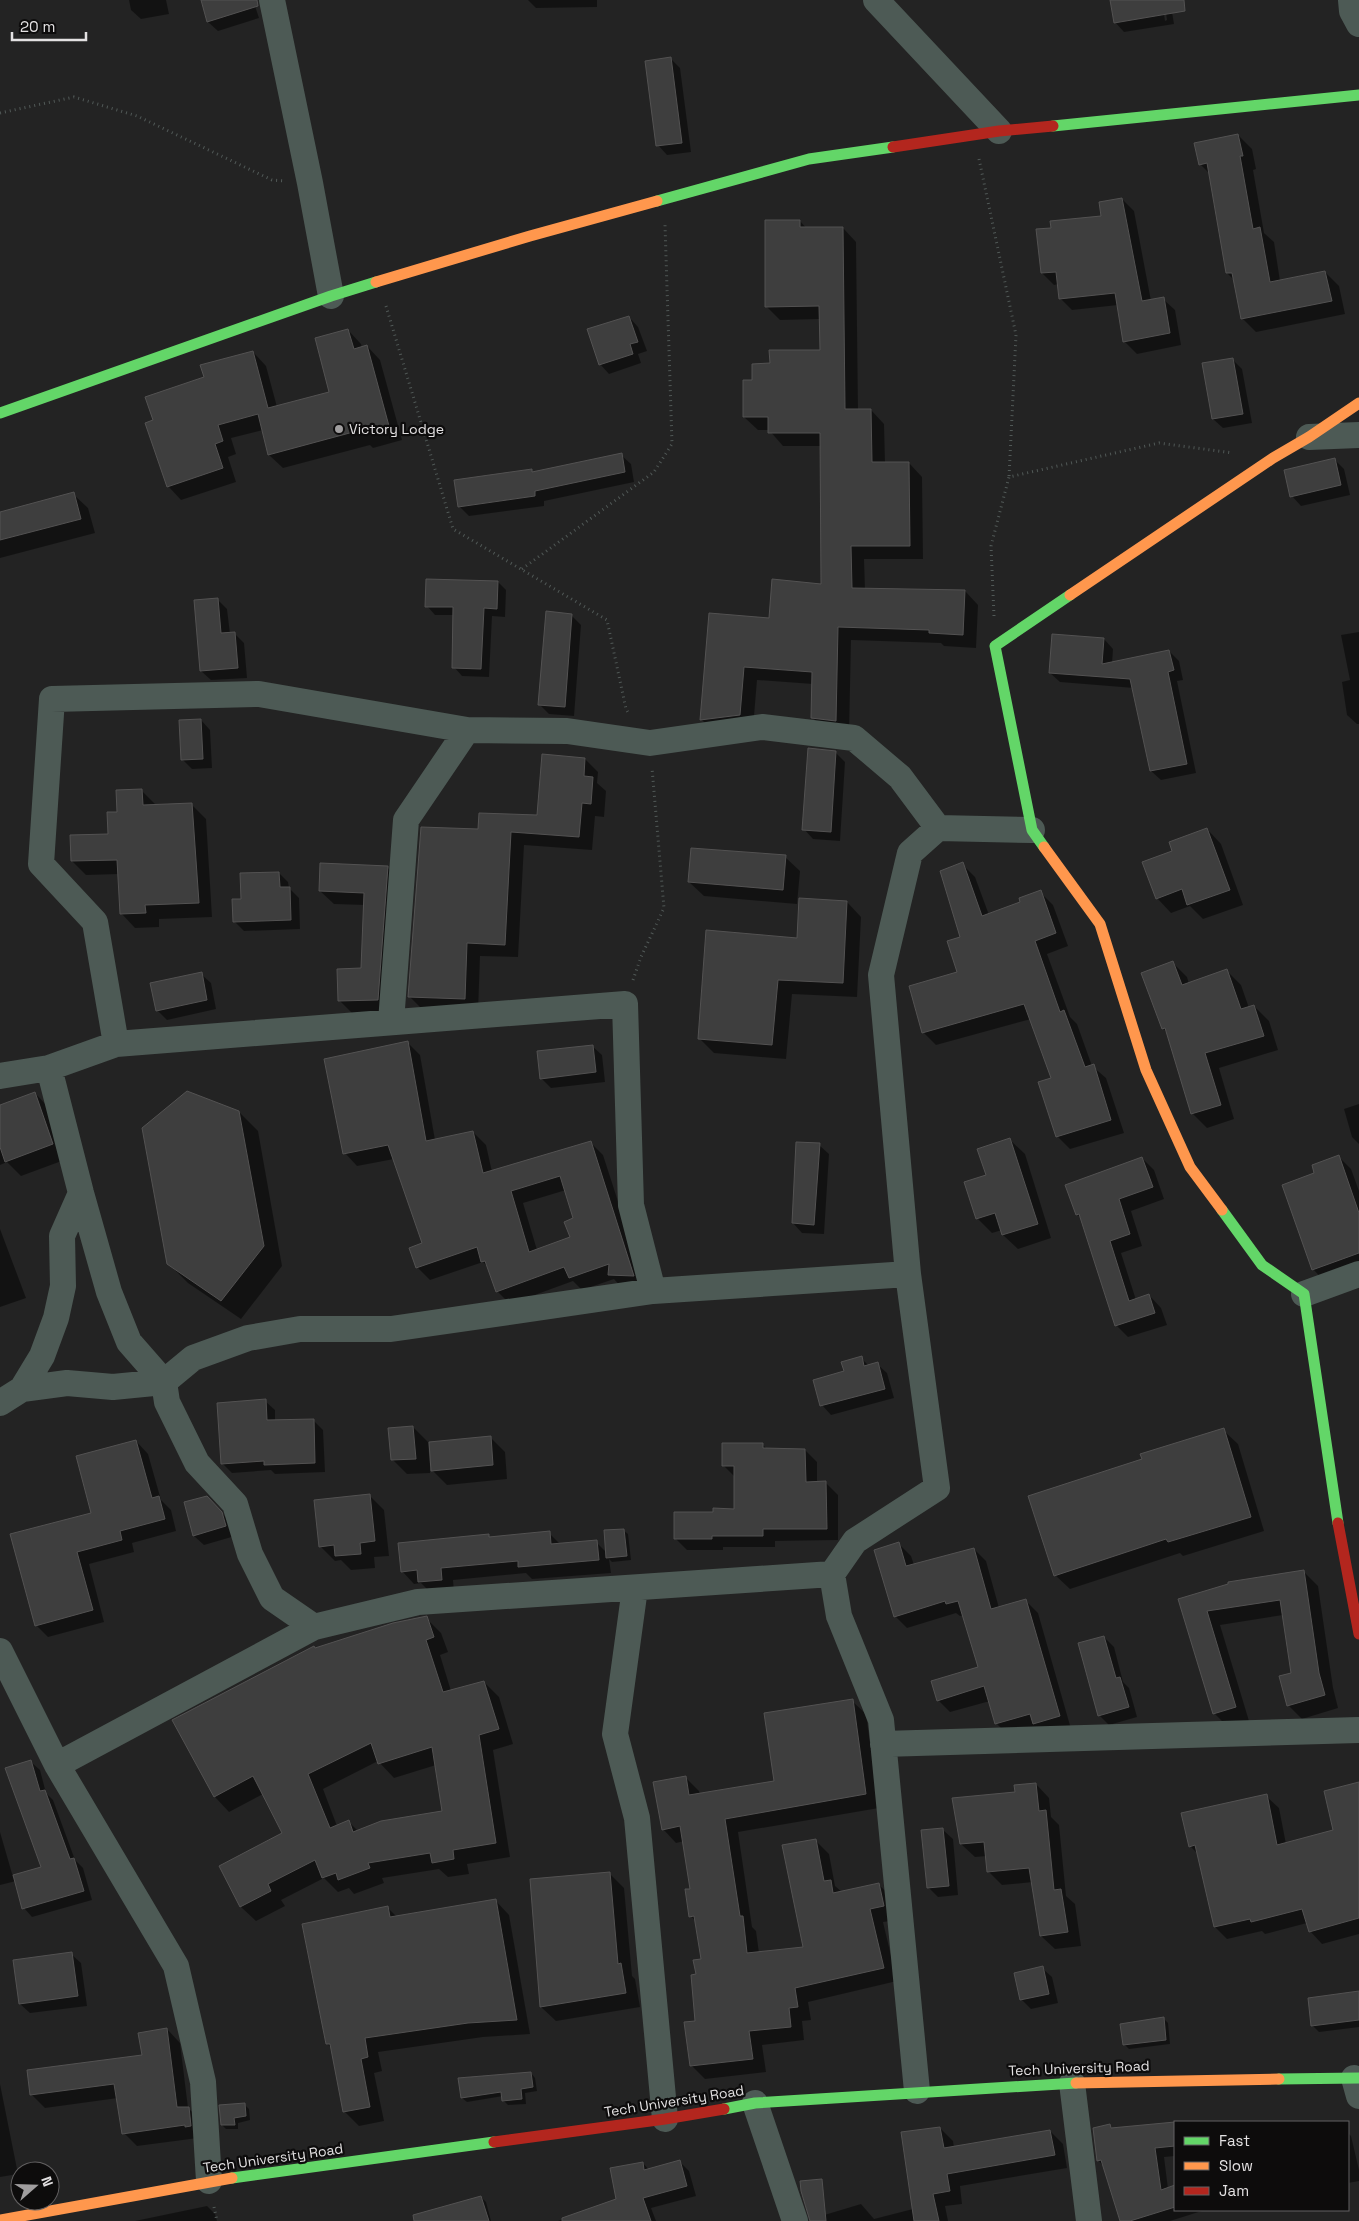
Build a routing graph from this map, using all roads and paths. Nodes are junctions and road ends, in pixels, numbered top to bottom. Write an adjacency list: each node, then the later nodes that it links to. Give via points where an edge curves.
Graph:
1 (272, 0): 8 (street)
2 (876, 0): 7 (street)
3 (1351, 0): 4 (street, via 1352,11)
4 (1359, 24)
5 (1359, 95): 7 (street)
6 (0, 113): 8 (path, via 74,97 137,116 272,180)
7 (987, 133): 9 (street, via 809,159); 17 (path, via 1016,334)
8 (310, 184): 11 (street)
9 (664, 197): 10 (street); 18 (path, via 672,444 654,472)
10 (379, 282): 11 (street); 18 (path, via 453,529)
11 (331, 296): 13 (street)
12 (1359, 403): 15 (street)
13 (0, 413)
14 (1359, 435): 15 (street)
15 (1309, 437): 19 (street, via 1273,458)
16 (1235, 453): 17 (path, via 1158,444)
17 (1009, 477): 19 (path, via 991,546)
18 (522, 569): 21 (path, via 607,620 626,709)
19 (996, 646): 23 (street)
20 (467, 730): 21 (street, via 566,731); 25 (street, via 406,820); 26 (street, via 259,694 52,699 41,864 95,922)
21 (650, 743): 22 (street, via 762,726 854,738 900,777); 24 (path, via 664,908 641,957)
22 (938, 828): 23 (street); 30 (street, via 910,853 881,975)
23 (1032, 830): 33 (street, via 1100,924 1146,1070 1190,1167 1262,1265)
24 (625, 1004): 25 (street); 32 (street, via 631,1205)
25 (391, 1022): 26 (street)
26 (116, 1044): 27 (street)
27 (49, 1068): 28 (street); 29 (street)
28 (0, 1076)
29 (81, 1193): 34 (street, via 109,1292 129,1342); 35 (street, via 62,1236 63,1286 56,1318 42,1356)
30 (908, 1274): 32 (street); 37 (street, via 937,1488 855,1541)
31 (1359, 1274): 33 (street)
32 (653, 1291): 34 (street, via 391,1329 300,1329 248,1338 193,1358)
33 (1304, 1294): 40 (street, via 1340,1540)
34 (164, 1382): 35 (street, via 113,1387 67,1383); 39 (street, via 167,1402 197,1463 235,1504 250,1554 272,1598)
35 (22, 1389): 36 (street)
36 (0, 1403)
37 (832, 1574): 38 (street); 43 (street, via 840,1616 881,1720)
38 (635, 1588): 39 (street, via 418,1602); 49 (street, via 615,1734 637,1818)
39 (314, 1627): 44 (street)
40 (1359, 1634)
41 (0, 1651): 44 (street)
42 (1359, 1730): 43 (street)
43 (883, 1744): 47 (street)
44 (57, 1765): 50 (street, via 176,1966 203,2082)
45 (1072, 2083): 46 (street, Tech University Road); 47 (street, Tech University Road); 53 (street)
46 (1357, 2084)
47 (916, 2091): 48 (street, Tech University Road)
48 (755, 2103): 49 (street, Tech University Road); 52 (street)
49 (665, 2120): 50 (street, Tech University Road)
50 (209, 2181): 51 (street, Tech University Road)
51 (0, 2220)
52 (795, 2221)
53 (1088, 2221)

